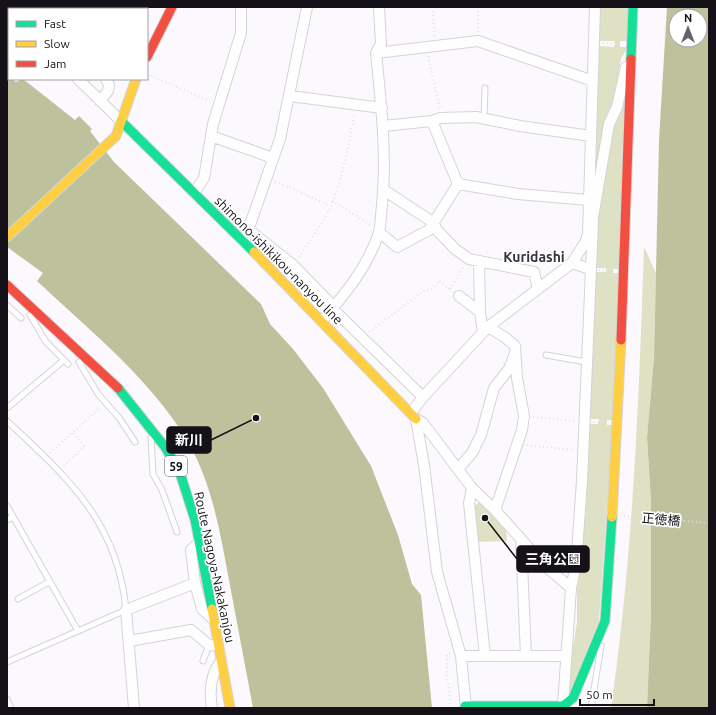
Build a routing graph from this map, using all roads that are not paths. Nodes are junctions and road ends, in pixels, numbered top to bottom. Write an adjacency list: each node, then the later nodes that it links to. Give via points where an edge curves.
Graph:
1 (172, 7): 8 (main road)
2 (241, 7): 22 (street, via 241,33)
3 (307, 7): 15 (street)
4 (378, 7): 7 (street, via 381,44)
5 (595, 7): 13 (street)
6 (633, 7): 9 (main road)
7 (376, 53): 13 (street, via 478,41); 17 (street)
8 (148, 55)
9 (630, 60): 29 (street, via 625,68 617,107 609,124); 74 (main road, via 614,515)
10 (79, 80): 16 (street)
11 (106, 80): 16 (street, via 108,91)
12 (136, 80): 20 (main road)
13 (593, 81): 23 (street)
14 (485, 88): 19 (lane)
15 (290, 96): 17 (street); 24 (street)
16 (100, 101): 20 (street)
17 (382, 108): 21 (street)
18 (437, 119): 19 (street); 21 (street); 25 (street)
19 (484, 119): 23 (street)
20 (121, 121): 27 (main road, shimono-ishikikou-nanyou line); 34 (main road, via 116,136)
21 (383, 126): 26 (street)
22 (211, 136): 24 (street); 27 (street, via 204,178)
23 (591, 136): 28 (street)
24 (273, 158): 31 (street)
25 (458, 184): 28 (street, via 518,194); 30 (street)
26 (384, 190): 30 (street); 32 (street)
27 (194, 193): 35 (main road, shimono-ishikikou-nanyou line)
28 (588, 200): 33 (street)
29 (593, 222): 33 (street); 38 (street)
30 (434, 223): 32 (street, via 429,230 397,247); 36 (street, via 436,229 455,249)
31 (248, 230): 35 (street); 44 (street, via 293,265)
32 (379, 231): 44 (street, via 370,255)
33 (588, 234): 37 (street)
34 (7, 237)
35 (244, 242): 47 (main road, shimono-ishikikou-nanyou line)
36 (474, 260): 40 (street, via 534,272); 45 (street)
37 (572, 263): 38 (street); 40 (street)
38 (590, 269): 52 (street)
39 (7, 285): 42 (main road, Route Nagoya-Nakakanjou / 59)
40 (538, 290): 48 (street)
41 (459, 296): 45 (street)
42 (26, 303): 49 (main road, Route Nagoya-Nakakanjou / 59); 54 (lane, via 46,342 66,362)
43 (7, 305): 46 (lane)
44 (333, 308): 47 (street); 53 (street)
45 (480, 312): 48 (street)
46 (21, 318)
47 (322, 321): 55 (main road, shimono-ishikikou-nanyou line)
48 (486, 330): 50 (street, via 506,338 515,346); 53 (street)
49 (76, 349): 57 (main road, Route Nagoya-Nakakanjou / 59, via 120,390); 58 (lane, via 77,358 98,394)
50 (515, 350): 59 (street, via 509,369 494,388 481,435 472,453); 62 (street, via 524,416 519,444)
51 (546, 355): 52 (lane)
52 (586, 362): 70 (street, via 576,564)
53 (423, 397): 55 (street)
54 (7, 408)
55 (413, 416): 59 (street, via 423,423); 78 (street, via 424,465 437,572)
56 (7, 422): 72 (lane, via 81,495 111,545 124,589)
57 (151, 429): 65 (lane, via 153,474 162,490); 67 (main road, Route Nagoya-Nakakanjou / 59, via 180,472)
58 (135, 442)
59 (458, 469): 60 (street)
60 (472, 488): 62 (street); 79 (street, via 469,503)
61 (7, 506): 63 (lane)
62 (495, 510): 66 (street)
63 (13, 517): 64 (lane); 68 (lane)
64 (7, 520)
65 (177, 532)
66 (522, 539): 70 (street, via 545,566); 80 (street)
67 (199, 542): 69 (street, via 191,550); 73 (main road, Route Nagoya-Nakakanjou / 59)
68 (49, 582): 71 (lane); 75 (lane)
69 (195, 583): 72 (street); 73 (street, via 202,609)
70 (571, 588): 81 (street)
71 (18, 599)
72 (126, 610): 75 (lane); 76 (street)
73 (213, 619): 77 (main road, Route Nagoya-Nakakanjou / 59)
74 (605, 621): 87 (main road, via 573,698); 92 (lane)
75 (78, 631): 83 (lane)
76 (129, 641): 77 (street, via 191,630); 89 (street)
77 (214, 645): 82 (lane); 84 (main road, Route Nagoya-Nakakanjou / 59)
78 (460, 653): 79 (street); 86 (street)
79 (485, 656): 80 (street)
80 (526, 656): 81 (street)
81 (566, 656): 87 (street)
82 (203, 661)
83 (7, 662)
84 (221, 662): 90 (street, via 214,670 210,693); 91 (main road, Route Nagoya-Nakakanjou / 59)
85 (7, 699): 88 (lane)
86 (466, 707): 87 (main road)
87 (562, 707)
88 (11, 708)
89 (134, 708)
90 (212, 708)
91 (230, 708)
92 (591, 708)

